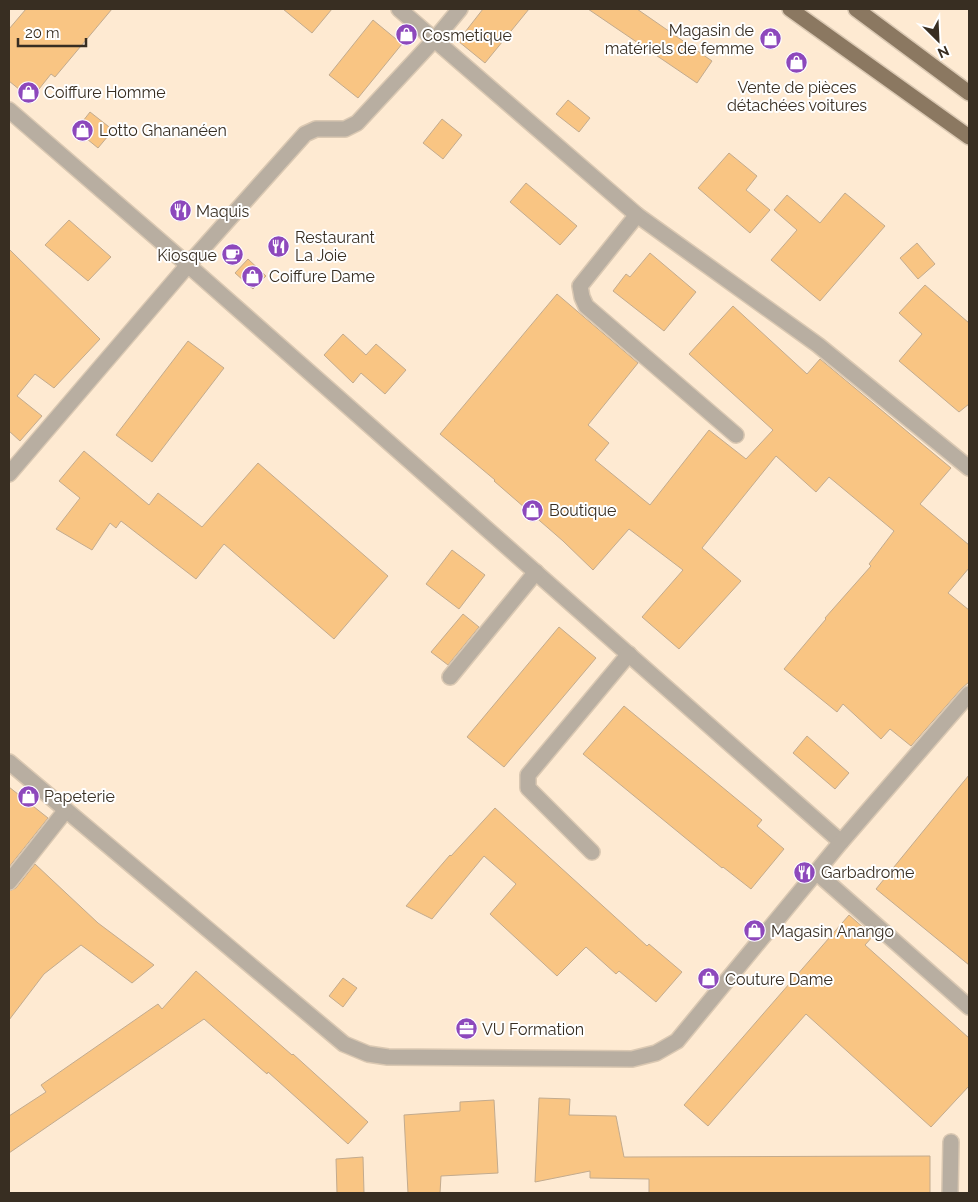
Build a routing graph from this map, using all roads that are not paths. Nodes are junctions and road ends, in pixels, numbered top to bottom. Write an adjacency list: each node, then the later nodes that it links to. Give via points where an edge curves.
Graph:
1 (398, 9): 5 (street)
2 (460, 9): 5 (street)
3 (790, 9): 8 (main road)
4 (856, 9): 6 (main road)
5 (435, 39): 9 (street); 10 (street, via 357,123 345,129 316,130 305,134)
6 (969, 93)
7 (9, 110): 10 (street)
8 (969, 138)
9 (637, 215): 11 (street, via 580,286 586,306); 12 (street, via 818,345)
10 (188, 265): 13 (street); 14 (street)
11 (736, 435)
12 (969, 468)
13 (9, 474)
14 (536, 572): 15 (street); 16 (street)
15 (629, 654): 20 (street); 21 (street, via 528,775 528,788)
16 (450, 677)
17 (969, 694): 20 (street)
18 (9, 762): 19 (street)
19 (66, 810): 22 (street, via 344,1044 388,1058 632,1059 656,1053 677,1041); 23 (street)
20 (841, 842): 22 (street)
21 (592, 852)
22 (816, 872): 24 (street)
23 (9, 882)
24 (969, 1007)
25 (951, 1142): 26 (street)
26 (950, 1193)

